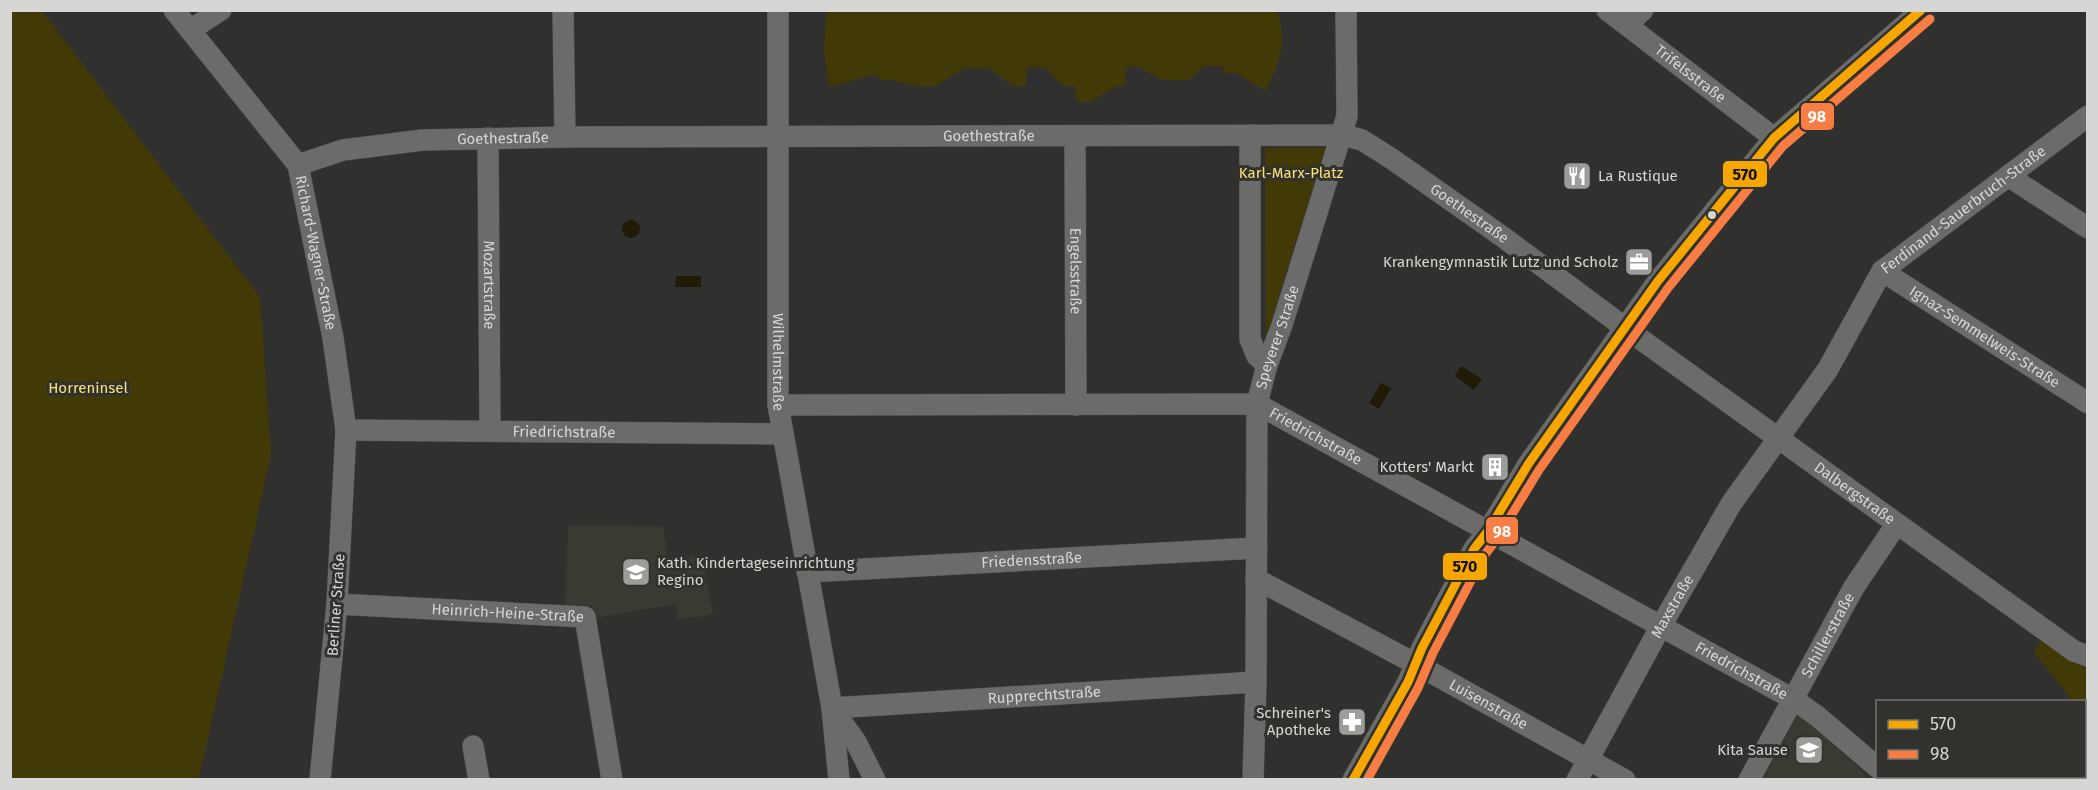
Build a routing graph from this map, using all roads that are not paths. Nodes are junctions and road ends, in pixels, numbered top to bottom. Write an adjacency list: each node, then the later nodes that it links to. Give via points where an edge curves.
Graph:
1 (174, 10): 10 (street, Richard-Wagner-Straße)
2 (221, 10): 10 (street)
3 (563, 10): 14 (street)
4 (778, 10): 15 (street, Wilhelmstraße)
5 (1346, 10): 13 (street, Speyerer Straße, via 1347,116)
6 (1607, 10): 9 (street, Trifelsstraße)
7 (1643, 10): 9 (street)
8 (1922, 10): 18 (street)
9 (1627, 25): 18 (street, Trifelsstraße)
10 (190, 30): 19 (street, Richard-Wagner-Straße)
11 (2088, 116): 20 (street, Ferdinand-Sauerbruch-Straße)
12 (1250, 135): 13 (street, Goethestraße); 16 (street, Goethestraße); 24 (street, via 1250,339 1257,356)
13 (1343, 135): 23 (street, Goethestraße, via 1362,140 1392,159); 24 (street, Speyerer Straße)
14 (565, 136): 15 (street, Goethestraße); 17 (street, Goethestraße)
15 (778, 137): 16 (street, Goethestraße); 27 (street, Wilhelmstraße)
16 (1075, 137): 28 (street, Engelsstraße)
17 (488, 138): 19 (street, Goethestraße, via 423,140 343,150); 30 (street, Mozartstraße)
18 (1774, 138): 23 (street)
19 (298, 165): 29 (street, Richard-Wagner-Straße, via 333,338)
20 (2008, 176): 21 (street); 22 (street, Ferdinand-Sauerbruch-Straße)
21 (2088, 228)
22 (1882, 271): 25 (street, Ignaz-Semmelweis-Straße); 32 (street, Ferdinand-Sauerbruch-Straße, via 1827,369)
23 (1624, 328): 32 (street, Dalbergstraße); 34 (street, via 1529,463)
24 (1267, 365): 26 (street, Speyerer Straße)
25 (2088, 403)
26 (1257, 404): 28 (street, Friedrichstraße); 34 (street, Friedrichstraße); 35 (street, Speyerer Straße)
27 (778, 405): 28 (street, Friedrichstraße); 31 (street, Wilhelmstraße)
28 (1076, 405)
29 (346, 430): 30 (street, Friedrichstraße); 38 (street, Berliner Straße)
30 (490, 431): 31 (street, Friedrichstraße)
31 (782, 434): 36 (street, Wilhelmstraße)
32 (1778, 439): 33 (street, Dalbergstraße); 39 (street, Maxstraße, via 1731,504)
33 (1896, 525): 40 (street, Dalbergstraße, via 2074,651); 43 (street, Schillerstraße, via 1854,588)
34 (1488, 531): 39 (street, Friedrichstraße); 41 (street, via 1474,549)
35 (1257, 548): 36 (street, Friedensstraße); 37 (street, Speyerer Straße)
36 (807, 572): 44 (street, Wilhelmstraße)
37 (1256, 579): 41 (street, Luisenstraße); 42 (street, Speyerer Straße)
38 (337, 604): 48 (street, Berliner Straße); 50 (street, Heinrich-Heine-Straße, via 585,617)
39 (1661, 626): 43 (street, Friedrichstraße); 46 (street, Maxstraße)
40 (2088, 656)
41 (1416, 664): 46 (street, Luisenstraße); 54 (street)
42 (1256, 682): 44 (street, Rupprechtstraße); 53 (street, Speyerer Straße)
43 (1793, 699): 47 (street, Friedrichstraße); 57 (street, Schillerstraße)
44 (832, 708): 51 (street, Wilhelmstraße); 52 (street, Wilhelmstraße, via 856,742)
45 (473, 746): 49 (street)
46 (1588, 760): 55 (street, Maxstraße); 56 (street, Luisenstraße)
47 (1876, 766)
48 (320, 780)
49 (479, 780)
50 (612, 780)
51 (839, 780)
52 (875, 780)
53 (1252, 780)
54 (1353, 780)
55 (1577, 780)
56 (1625, 780)
57 (1749, 780)

